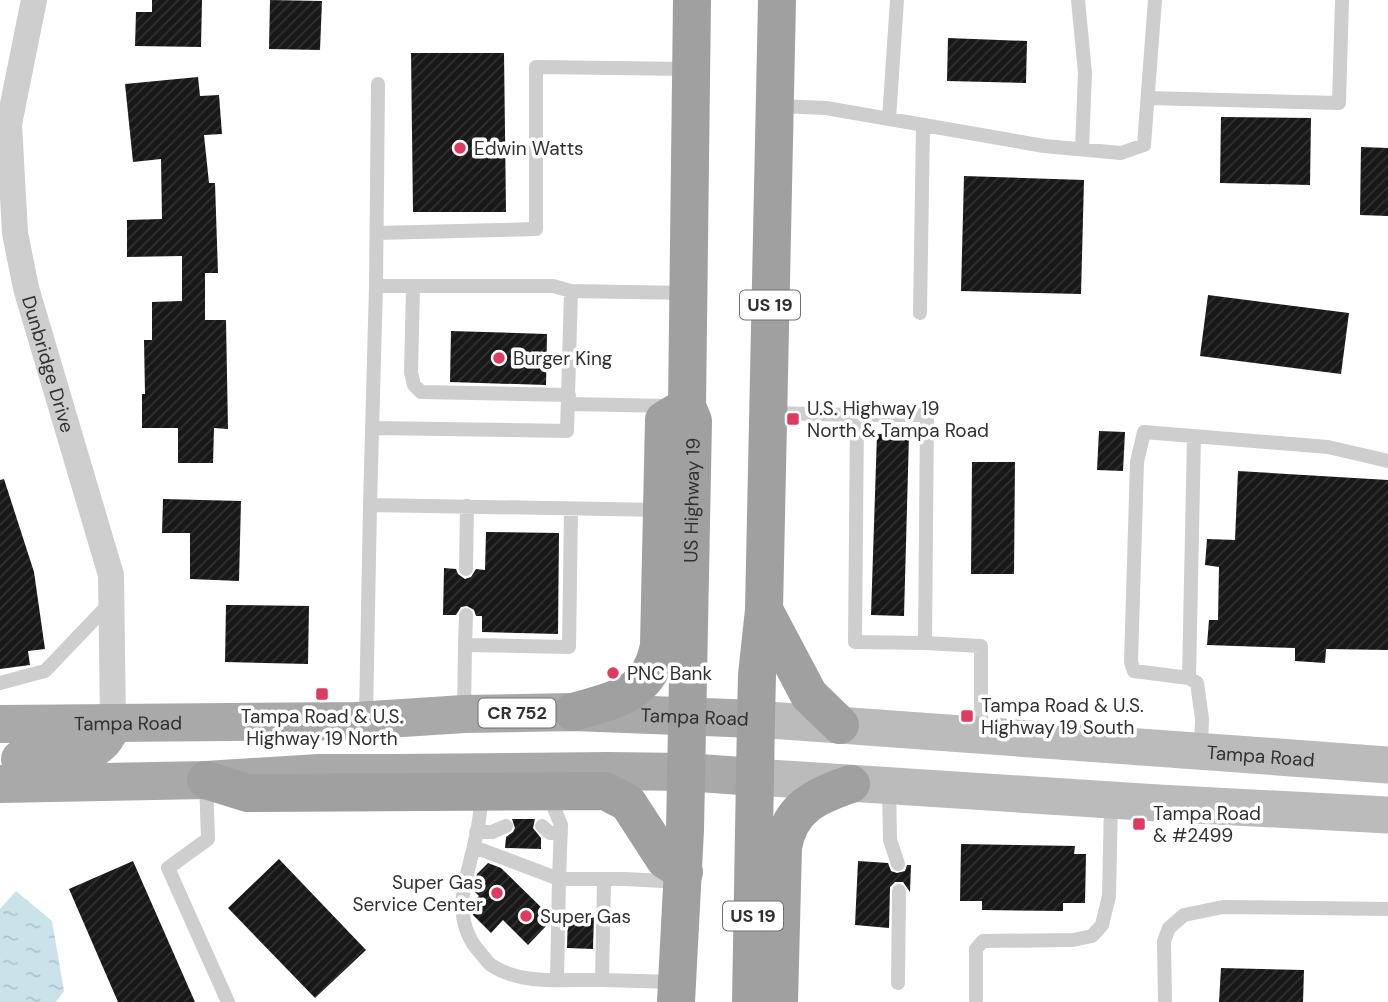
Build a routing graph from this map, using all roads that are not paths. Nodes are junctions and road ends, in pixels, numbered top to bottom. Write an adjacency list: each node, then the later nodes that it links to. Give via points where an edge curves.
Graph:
1 (34, 0): 33 (street, Dunbridge Drive, via 9,124 15,233 26,288 111,575)
2 (692, 0): 8 (highway, US Highway 19)
3 (777, 0): 11 (highway, US 19)
4 (897, 0): 12 (lane)
5 (1078, 0): 14 (lane, via 1085,73)
6 (1155, 0): 10 (lane)
7 (1342, 0): 10 (lane, via 1339,103)
8 (691, 69): 15 (lane, via 536,67 536,229); 19 (highway, US Highway 19)
9 (378, 84): 15 (lane)
10 (1148, 98): 14 (lane, via 1144,145 1121,153)
11 (775, 106): 12 (lane, via 826,108); 23 (highway, US 19)
12 (889, 119): 13 (lane)
13 (923, 125): 14 (lane); 20 (lane)
14 (1082, 149)
15 (377, 233): 16 (lane)
16 (376, 286): 17 (lane); 25 (lane)
17 (413, 287): 18 (lane, via 553,286); 21 (lane, via 411,372 421,392)
18 (572, 292): 19 (lane); 21 (lane)
19 (689, 293): 22 (highway, US Highway 19)
20 (920, 313)
21 (569, 400): 22 (lane); 25 (lane, via 566,431)
22 (687, 406): 31 (highway, via 664,420); 42 (highway, US Highway 19, via 692,421)
23 (768, 413): 24 (lane); 34 (highway, US 19)
24 (857, 415): 36 (lane, via 855,642); 36 (lane, via 927,415)
25 (372, 428): 28 (lane)
26 (1194, 436): 27 (lane, via 1328,447); 38 (lane); 38 (lane, via 1144,432 1137,462 1130,662 1134,671)
27 (1388, 461)
28 (370, 505): 29 (lane); 44 (lane)
29 (467, 506): 30 (lane); 32 (lane)
30 (571, 509): 31 (lane); 37 (lane, via 569,647)
31 (662, 510): 40 (highway, via 656,661 643,683 616,700)
32 (466, 569)
33 (112, 601): 39 (lane, via 45,671); 46 (street, Dunbridge Drive)
34 (764, 610): 43 (highway, US 19); 47 (highway, via 809,695)
35 (466, 615): 37 (lane)
36 (925, 643): 48 (lane, via 981,646)
37 (465, 645): 41 (lane)
38 (1189, 678): 49 (lane, via 1197,683)
39 (0, 683)
40 (573, 712): 41 (main road, Tampa Road / CR 752); 42 (main road, Tampa Road / CR 752)
41 (464, 713): 44 (main road, Tampa Road / CR 752)
42 (686, 715): 43 (main road, Tampa Road / CR 752); 52 (highway, US Highway 19)
43 (756, 719): 47 (main road, Tampa Road / CR 752); 53 (highway, US 19)
44 (366, 720): 46 (main road, Tampa Road / CR 752)
45 (0, 724): 46 (main road, Tampa Road / CR 752)
46 (113, 724): 50 (main road, via 102,743 87,751 60,759)
47 (840, 724): 48 (main road, Tampa Road / CR 752)
48 (981, 736): 49 (main road, Tampa Road / CR 752)
49 (1201, 753): 51 (main road, Tampa Road / CR 752)
50 (0, 759)
51 (1388, 765)
52 (686, 772): 53 (main road); 54 (main road, via 319,773); 68 (highway, US Highway 19)
53 (755, 777): 56 (main road); 78 (highway, US 19)
54 (206, 780): 55 (main road); 58 (highway, via 248,793); 77 (lane, via 208,839 168,868)
55 (0, 783)
56 (851, 784): 57 (main road); 79 (highway, via 820,795 799,811 786,831)
57 (889, 786): 59 (main road); 67 (lane, via 890,840)
58 (480, 791): 62 (highway); 63 (lane)
59 (1111, 800): 60 (main road); 80 (lane, via 1109,896 1102,925 1093,936 1073,940 983,942 976,949)
60 (1388, 815)
61 (506, 825): 64 (lane)
62 (549, 825): 68 (highway, via 606,791 628,803 665,860); 69 (lane)
63 (476, 832): 64 (lane); 66 (lane)
64 (492, 832): 65 (lane)
65 (505, 841)
66 (474, 847): 69 (lane); 73 (lane, via 464,887 468,937 490,964 507,973)
67 (898, 864)
68 (683, 877): 70 (lane); 76 (highway, US Highway 19)
69 (559, 879): 70 (lane); 73 (lane, via 562,945)
70 (604, 881): 74 (lane, via 599,931)
71 (899, 891): 75 (lane)
72 (1388, 909): 81 (lane, via 1223,906 1184,915 1169,928 1164,941)
73 (557, 979): 74 (lane)
74 (603, 980): 76 (lane)
75 (898, 983)
76 (676, 992)
77 (228, 1002)
78 (751, 1002)
79 (779, 1002)
80 (976, 1002)
81 (1165, 1002)

